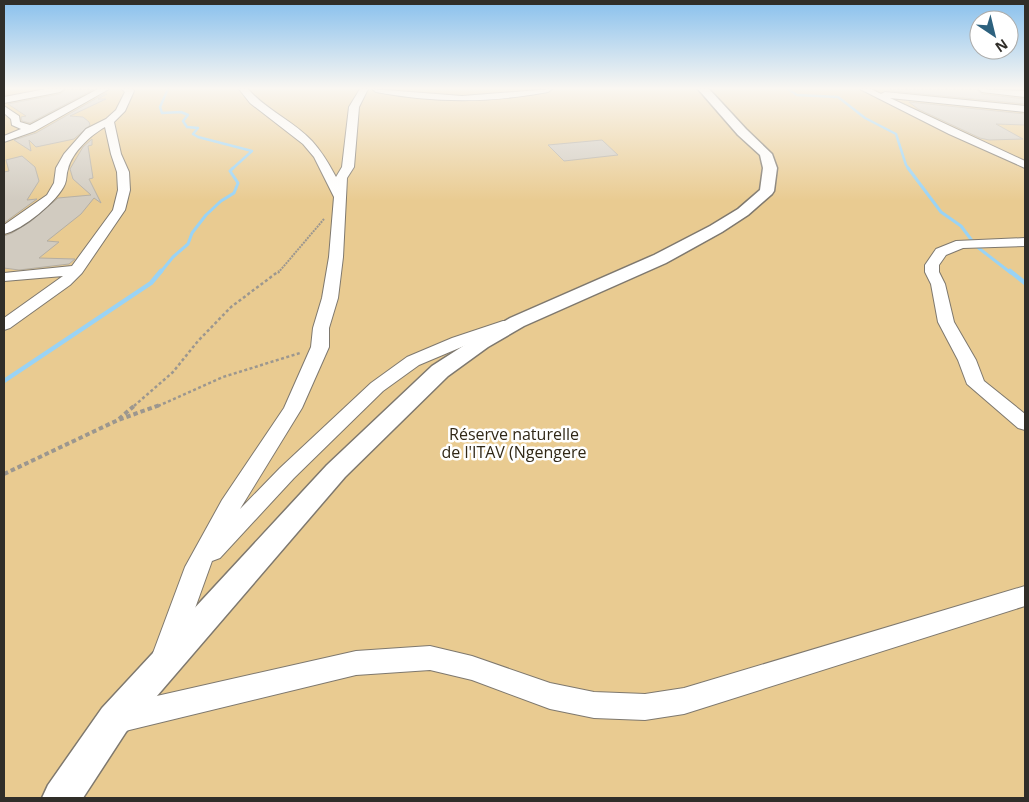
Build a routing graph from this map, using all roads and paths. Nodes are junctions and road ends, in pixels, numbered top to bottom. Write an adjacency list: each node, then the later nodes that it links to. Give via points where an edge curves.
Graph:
1 (24, 126): 9 (street)
2 (36, 126): 9 (street)
3 (99, 126): 15 (street, via 90,131 68,156 60,183 51,197)
4 (110, 126): 18 (street, via 123,172 124,190 119,210)
5 (285, 126): 14 (street, via 313,148)
6 (352, 126): 14 (street, via 348,167 341,178)
7 (737, 126): 20 (street, via 766,154 770,168 767,191 743,212 660,259)
8 (943, 126): 12 (street)
9 (31, 129): 10 (street)
10 (4, 139)
11 (1025, 154): 12 (street)
12 (1006, 156): 13 (street)
13 (1025, 165)
14 (340, 201): 22 (street, via 336,258); 23 (path, via 279,272 231,307 173,372)
15 (4, 230)
16 (1025, 242): 17 (street)
17 (987, 243): 24 (street, via 961,244 942,252 932,265 932,272 938,284 946,322 976,384)
18 (77, 270): 19 (street); 21 (street)
19 (4, 277)
20 (517, 322): 26 (street, via 413,361 377,387); 28 (street, via 440,371 336,471)
21 (4, 325)
22 (320, 347): 23 (path, via 223,377 152,409); 26 (street, via 293,408 230,506)
23 (118, 420): 25 (path)
24 (1025, 424)
25 (4, 474)
26 (197, 567): 28 (street)
27 (1025, 596): 29 (street, via 684,701 645,707 594,705 550,696 472,668 430,658 356,663)
28 (160, 670): 29 (street)
29 (114, 720): 30 (street)
30 (61, 798)

